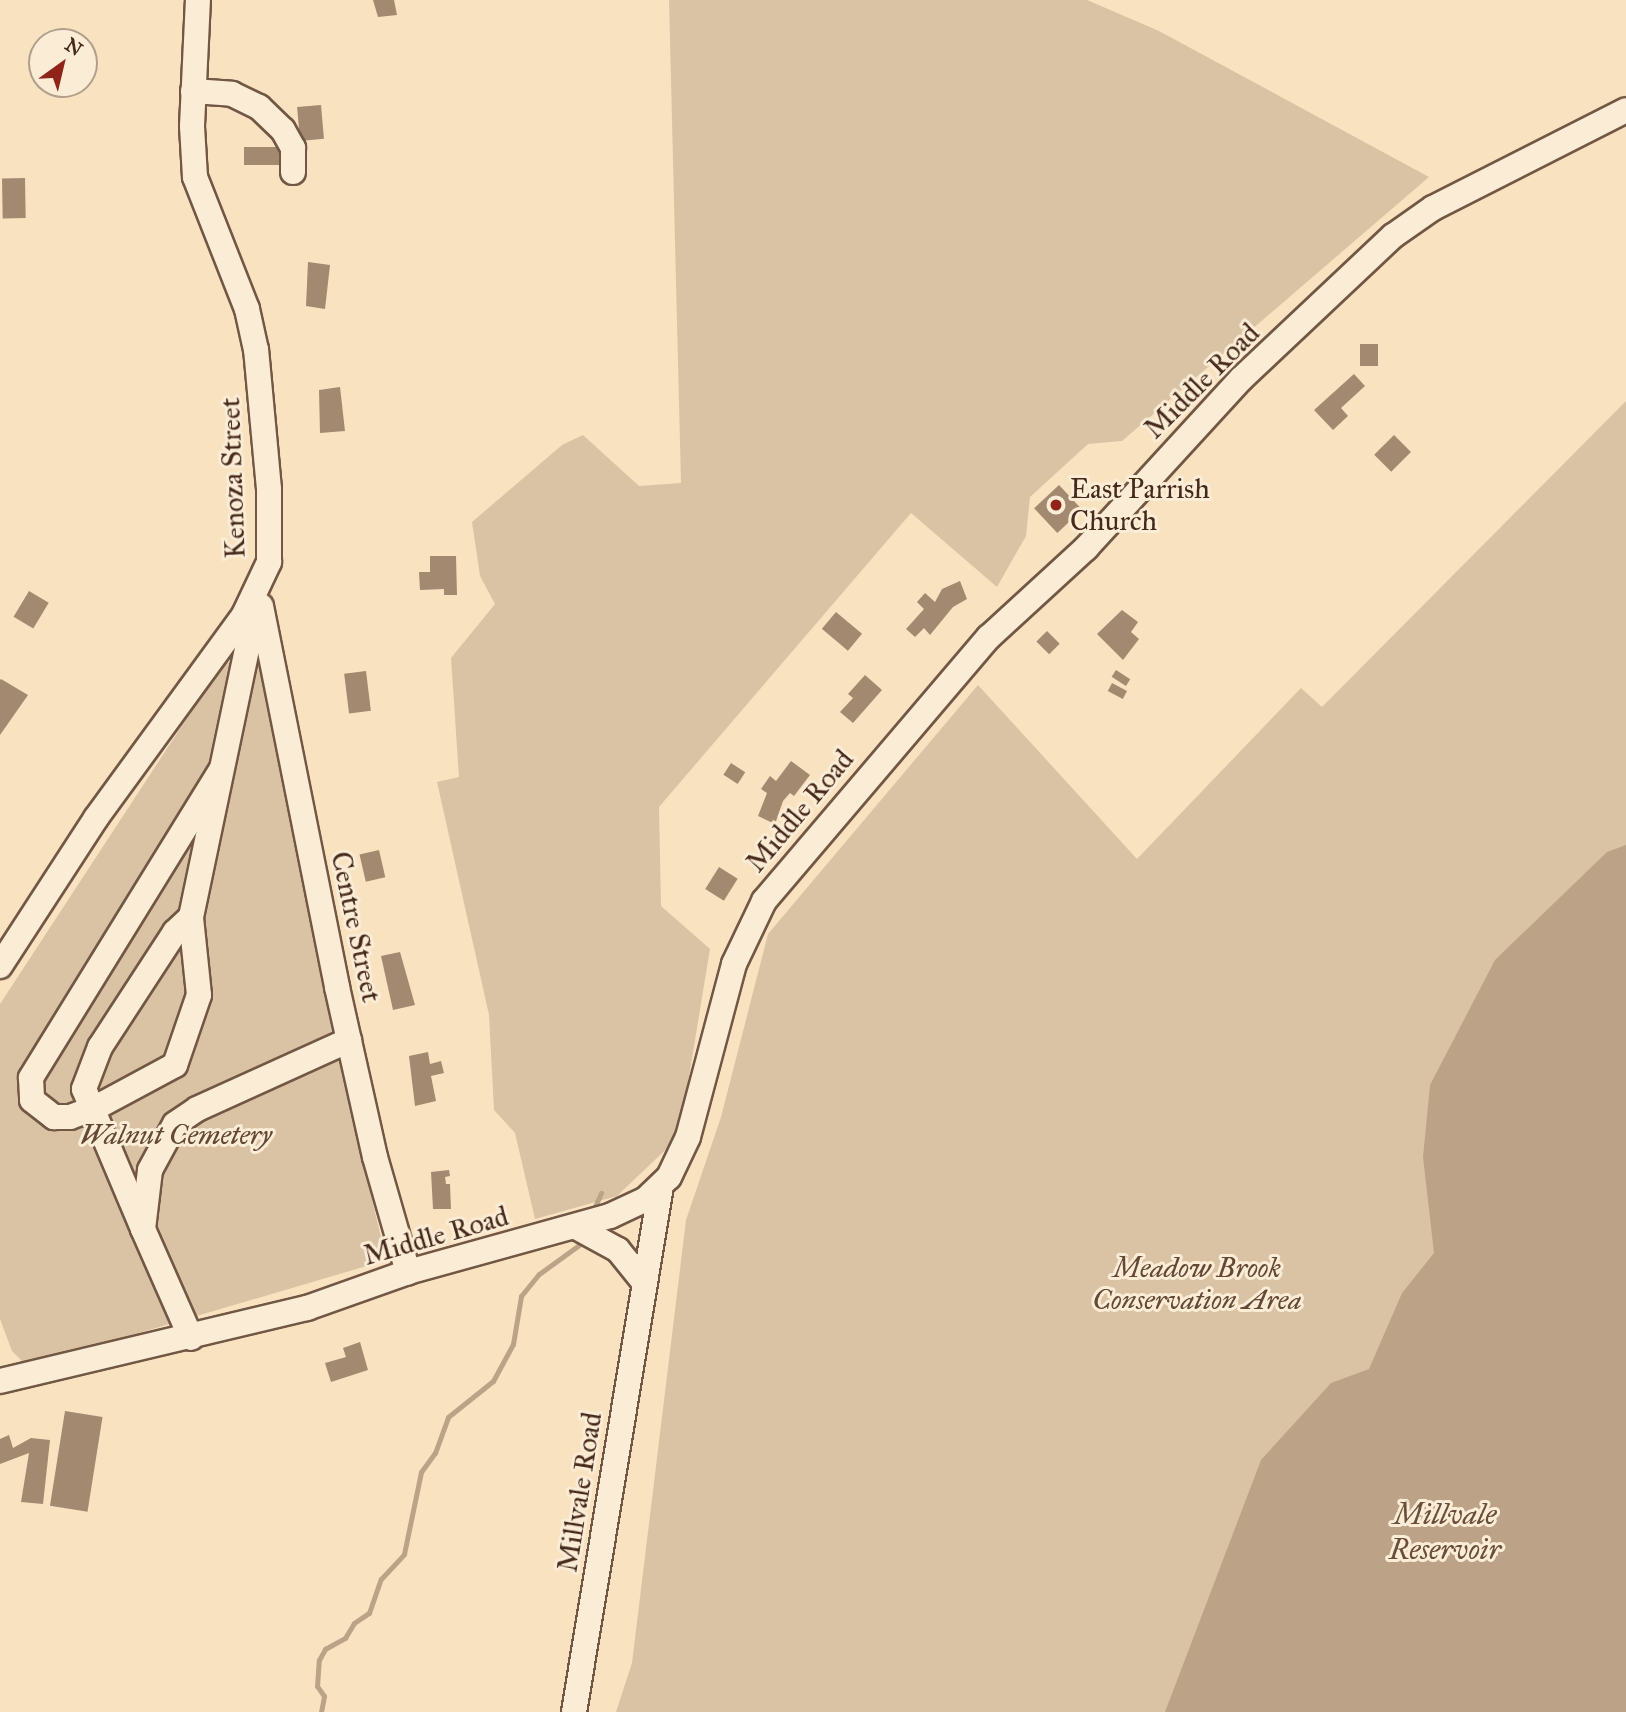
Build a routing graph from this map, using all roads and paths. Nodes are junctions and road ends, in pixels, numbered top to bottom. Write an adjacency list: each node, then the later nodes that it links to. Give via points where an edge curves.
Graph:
1 (198, 0): 2 (street, Kenoza Street)
2 (193, 91): 4 (street, via 232,94 259,107 288,139); 5 (street, Kenoza Street, via 195,177 247,309 256,350 271,542)
3 (1626, 110): 13 (street, Middle Road, via 1442,203 1394,236 1241,379 1086,548 989,637 764,901 734,964 688,1137)
4 (293, 172)
5 (259, 591): 6 (street); 8 (street, Kenoza Street, via 61,869); 9 (street, Centre Street)
6 (221, 770): 7 (street); 10 (street, via 31,1078 32,1100 54,1117)
7 (191, 916): 10 (street, via 170,940 95,1058 84,1089); 10 (street, via 199,995 175,1065)
8 (0, 966)
9 (349, 1040): 11 (street, via 197,1109 175,1124); 16 (street, Centre Street, via 375,1157)
10 (95, 1108): 12 (street)
11 (150, 1170): 12 (street); 15 (street)
12 (119, 1177): 15 (street)
13 (661, 1186): 14 (street, Middle Road, via 628,1209); 17 (street, Millvale Road)
14 (576, 1227): 16 (street, Middle Road); 17 (street, via 618,1250)
15 (143, 1229): 18 (street)
16 (408, 1272): 18 (street, Middle Road, via 307,1308)
17 (643, 1281): 20 (street, Millvale Road)
18 (191, 1338): 19 (street, Middle Road)
19 (0, 1381)
20 (574, 1712)

